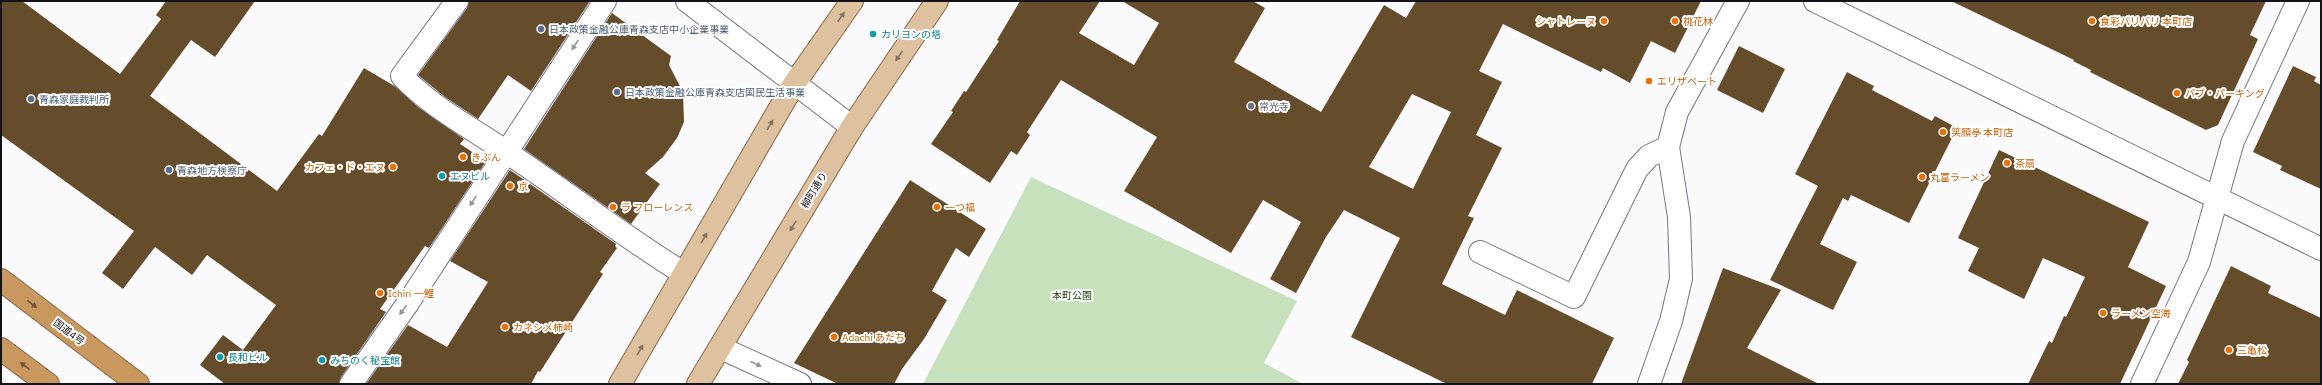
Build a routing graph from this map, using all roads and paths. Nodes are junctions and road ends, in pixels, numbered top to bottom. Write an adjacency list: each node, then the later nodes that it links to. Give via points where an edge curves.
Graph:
1 (457, 1): 12 (street, via 402,76 419,94)
2 (604, 1): 12 (street, one-way to 12)
3 (687, 1): 9 (street)
4 (852, 1): 9 (main road, one-way to 4)
5 (937, 1): 10 (main road, 柳町通り, one-way to 10)
6 (1738, 1): 11 (street, via 1677,112)
7 (1815, 1): 13 (street)
8 (2298, 1): 13 (street, via 2233,142)
9 (794, 84): 10 (street); 16 (main road, one-way to 9)
10 (852, 127): 18 (main road, 柳町通り, one-way to 18)
11 (1668, 147): 15 (street, via 1649,156 1637,169 1574,297); 26 (street, via 1679,217 1681,279 1671,321)
12 (506, 151): 16 (street, via 643,249); 22 (street, one-way to 22, via 408,303)
13 (2217, 198): 14 (street); 27 (street, via 2199,262)
14 (2321, 249)
15 (1480, 252)
16 (684, 274): 23 (main road, one-way to 16)
17 (1, 280): 21 (highway, 国道4号, one-way to 21)
18 (721, 348): 24 (main road, 柳町通り); 25 (street, one-way to 25)
19 (1, 349): 20 (highway, one-way to 19)
20 (45, 383)
21 (138, 384)
22 (351, 384)
23 (620, 384)
24 (698, 384)
25 (800, 384)
26 (1649, 384)
27 (2142, 384)

